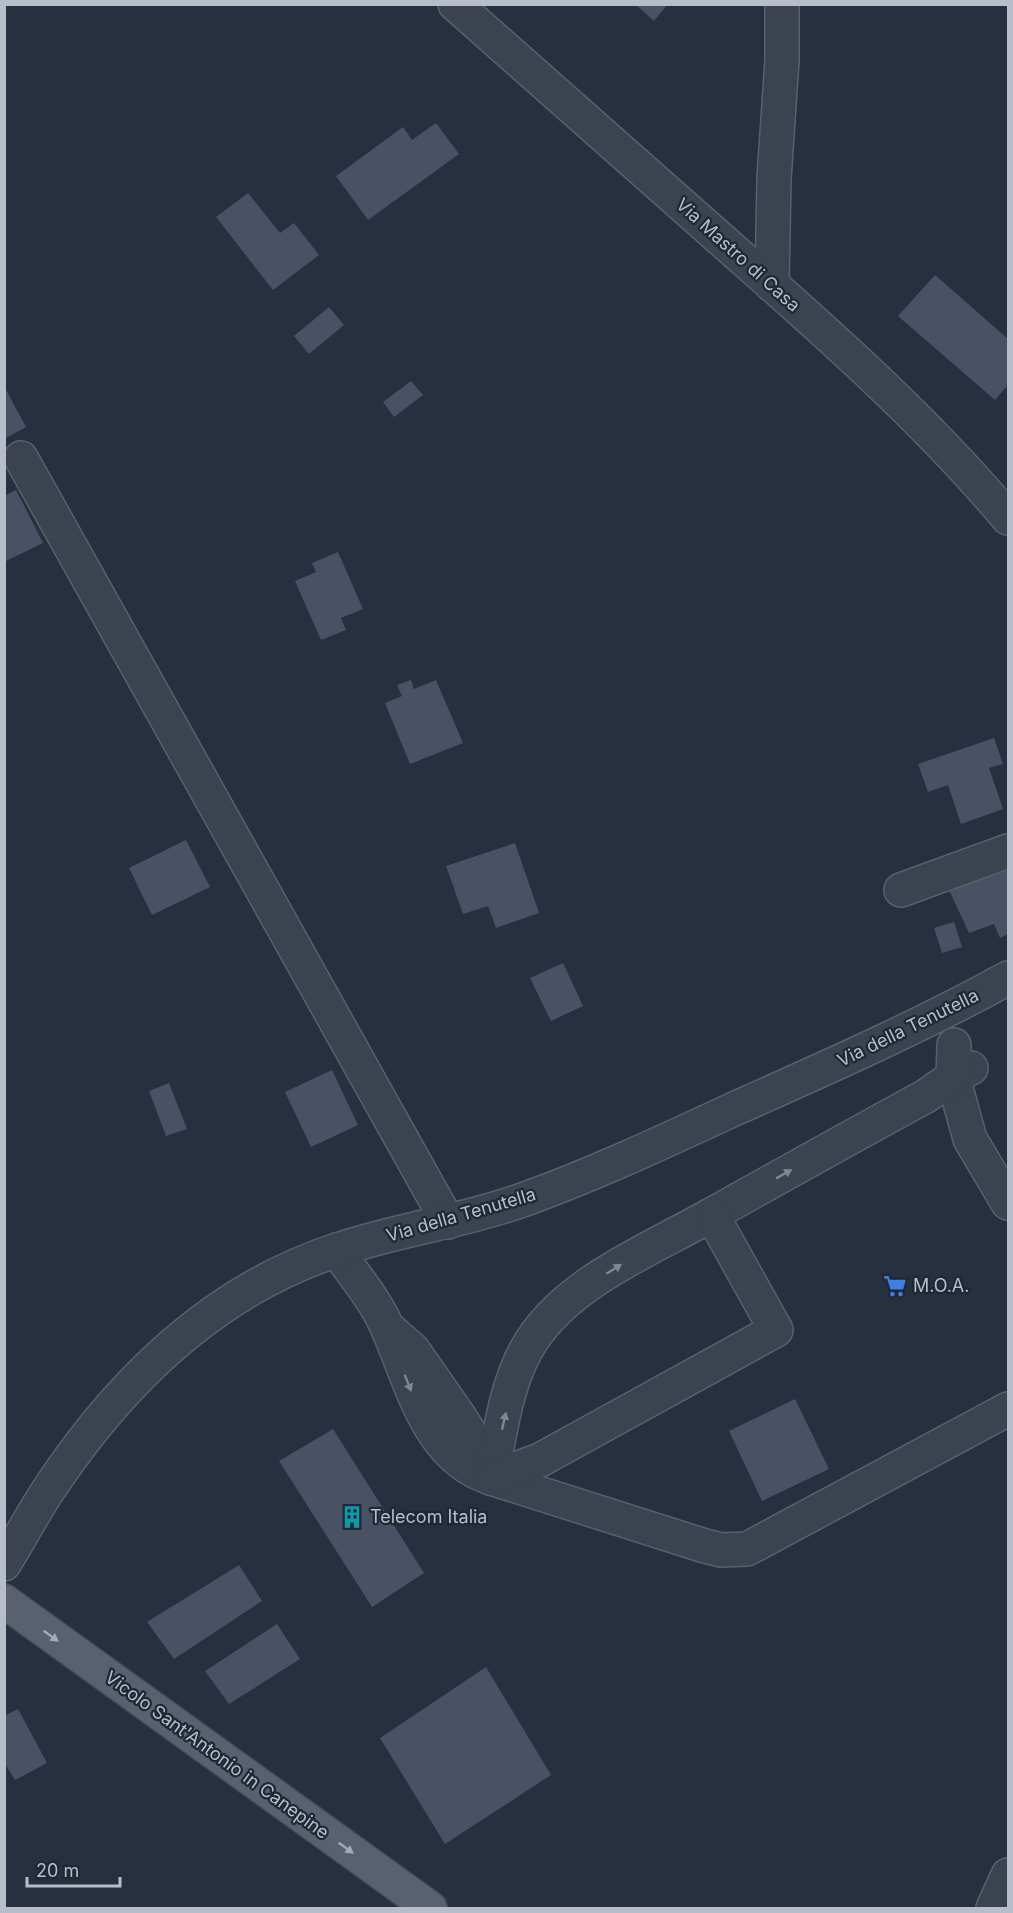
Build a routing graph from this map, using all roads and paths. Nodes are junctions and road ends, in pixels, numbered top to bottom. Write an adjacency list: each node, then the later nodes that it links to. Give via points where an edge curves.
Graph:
1 (454, 4): 3 (street, Via Mastro di Casa)
2 (782, 4): 3 (street)
3 (772, 285): 5 (street, Via Mastro di Casa, via 930,431)
4 (21, 458): 13 (street)
5 (1008, 518)
6 (1008, 851): 7 (street)
7 (901, 890)
8 (1008, 978): 9 (street, Via della Tenutella)
9 (942, 1014): 10 (street, via 954,1045 972,1067); 13 (street, Via della Tenutella, via 619,1161 527,1198)
10 (953, 1077): 11 (street, via 970,1139); 12 (street, one-way to 10, via 926,1096)
11 (1008, 1203)
12 (712, 1215): 16 (street, one-way to 12, via 513,1382 526,1350 546,1321 575,1293); 16 (street, via 776,1330 540,1460)
13 (448, 1222): 14 (street, Via della Tenutella)
14 (344, 1261): 16 (street, via 388,1328 417,1403 439,1438 456,1459); 17 (street, Via della Tenutella, via 295,1266 243,1293 159,1356 87,1436 47,1492)
15 (1008, 1409): 16 (street, via 747,1549 705,1546)
16 (491, 1478)
17 (4, 1564)
18 (4, 1601): 20 (main road, Vicolo Sant'Antonio in Canepine, one-way to 20)
19 (1008, 1875): 21 (street)
20 (430, 1908)
21 (993, 1908)

